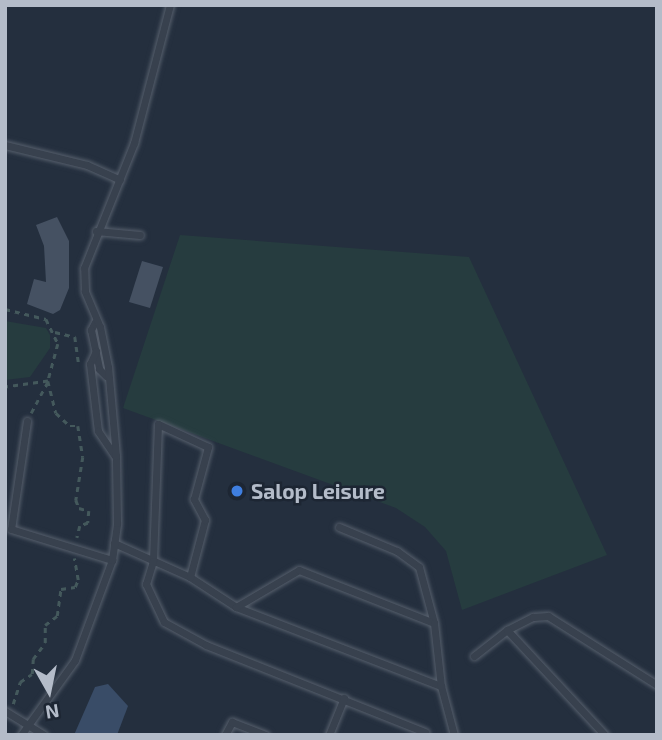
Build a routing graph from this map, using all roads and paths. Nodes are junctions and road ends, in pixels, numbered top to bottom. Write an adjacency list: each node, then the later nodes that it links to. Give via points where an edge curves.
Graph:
1 (170, 5): 3 (lane)
2 (5, 145): 3 (lane, via 87,165)
3 (120, 180): 4 (lane)
4 (96, 231): 5 (lane); 7 (lane, via 83,279)
5 (140, 235)
6 (5, 309): 8 (path, via 46,318)
7 (95, 322): 9 (lane, via 91,330); 11 (lane, via 103,338)
8 (55, 332): 10 (path, via 75,337 80,373); 12 (path, via 58,344)
9 (96, 351): 10 (lane); 11 (lane)
10 (92, 374): 15 (lane, via 98,432)
11 (106, 376): 15 (lane)
12 (48, 382): 13 (path); 14 (path)
13 (5, 387)
14 (27, 421): 18 (lane, via 11,529)
15 (116, 456): 17 (lane)
16 (338, 527): 22 (lane, via 397,551 419,567)
17 (114, 543): 18 (lane); 19 (lane)
18 (112, 560): 29 (lane, via 75,660)
19 (153, 561): 20 (lane); 20 (lane, via 158,424 208,447 194,499 205,520); 27 (lane, via 146,584 164,622 205,645)
20 (190, 577): 21 (lane)
21 (236, 607): 22 (lane, via 299,570); 26 (lane)
22 (434, 624): 26 (lane)
23 (508, 630): 24 (lane); 25 (lane, via 533,617 548,617); 37 (lane)
24 (474, 656)
25 (657, 685)
26 (441, 686): 36 (lane)
27 (344, 698): 30 (lane); 35 (lane)
28 (5, 711): 29 (lane)
29 (27, 726): 31 (lane); 32 (lane)
30 (425, 732)
31 (21, 735)
32 (44, 735)
33 (225, 735): 34 (lane, via 232,722)
34 (266, 735)
35 (329, 735)
36 (454, 735)
37 (605, 735)

